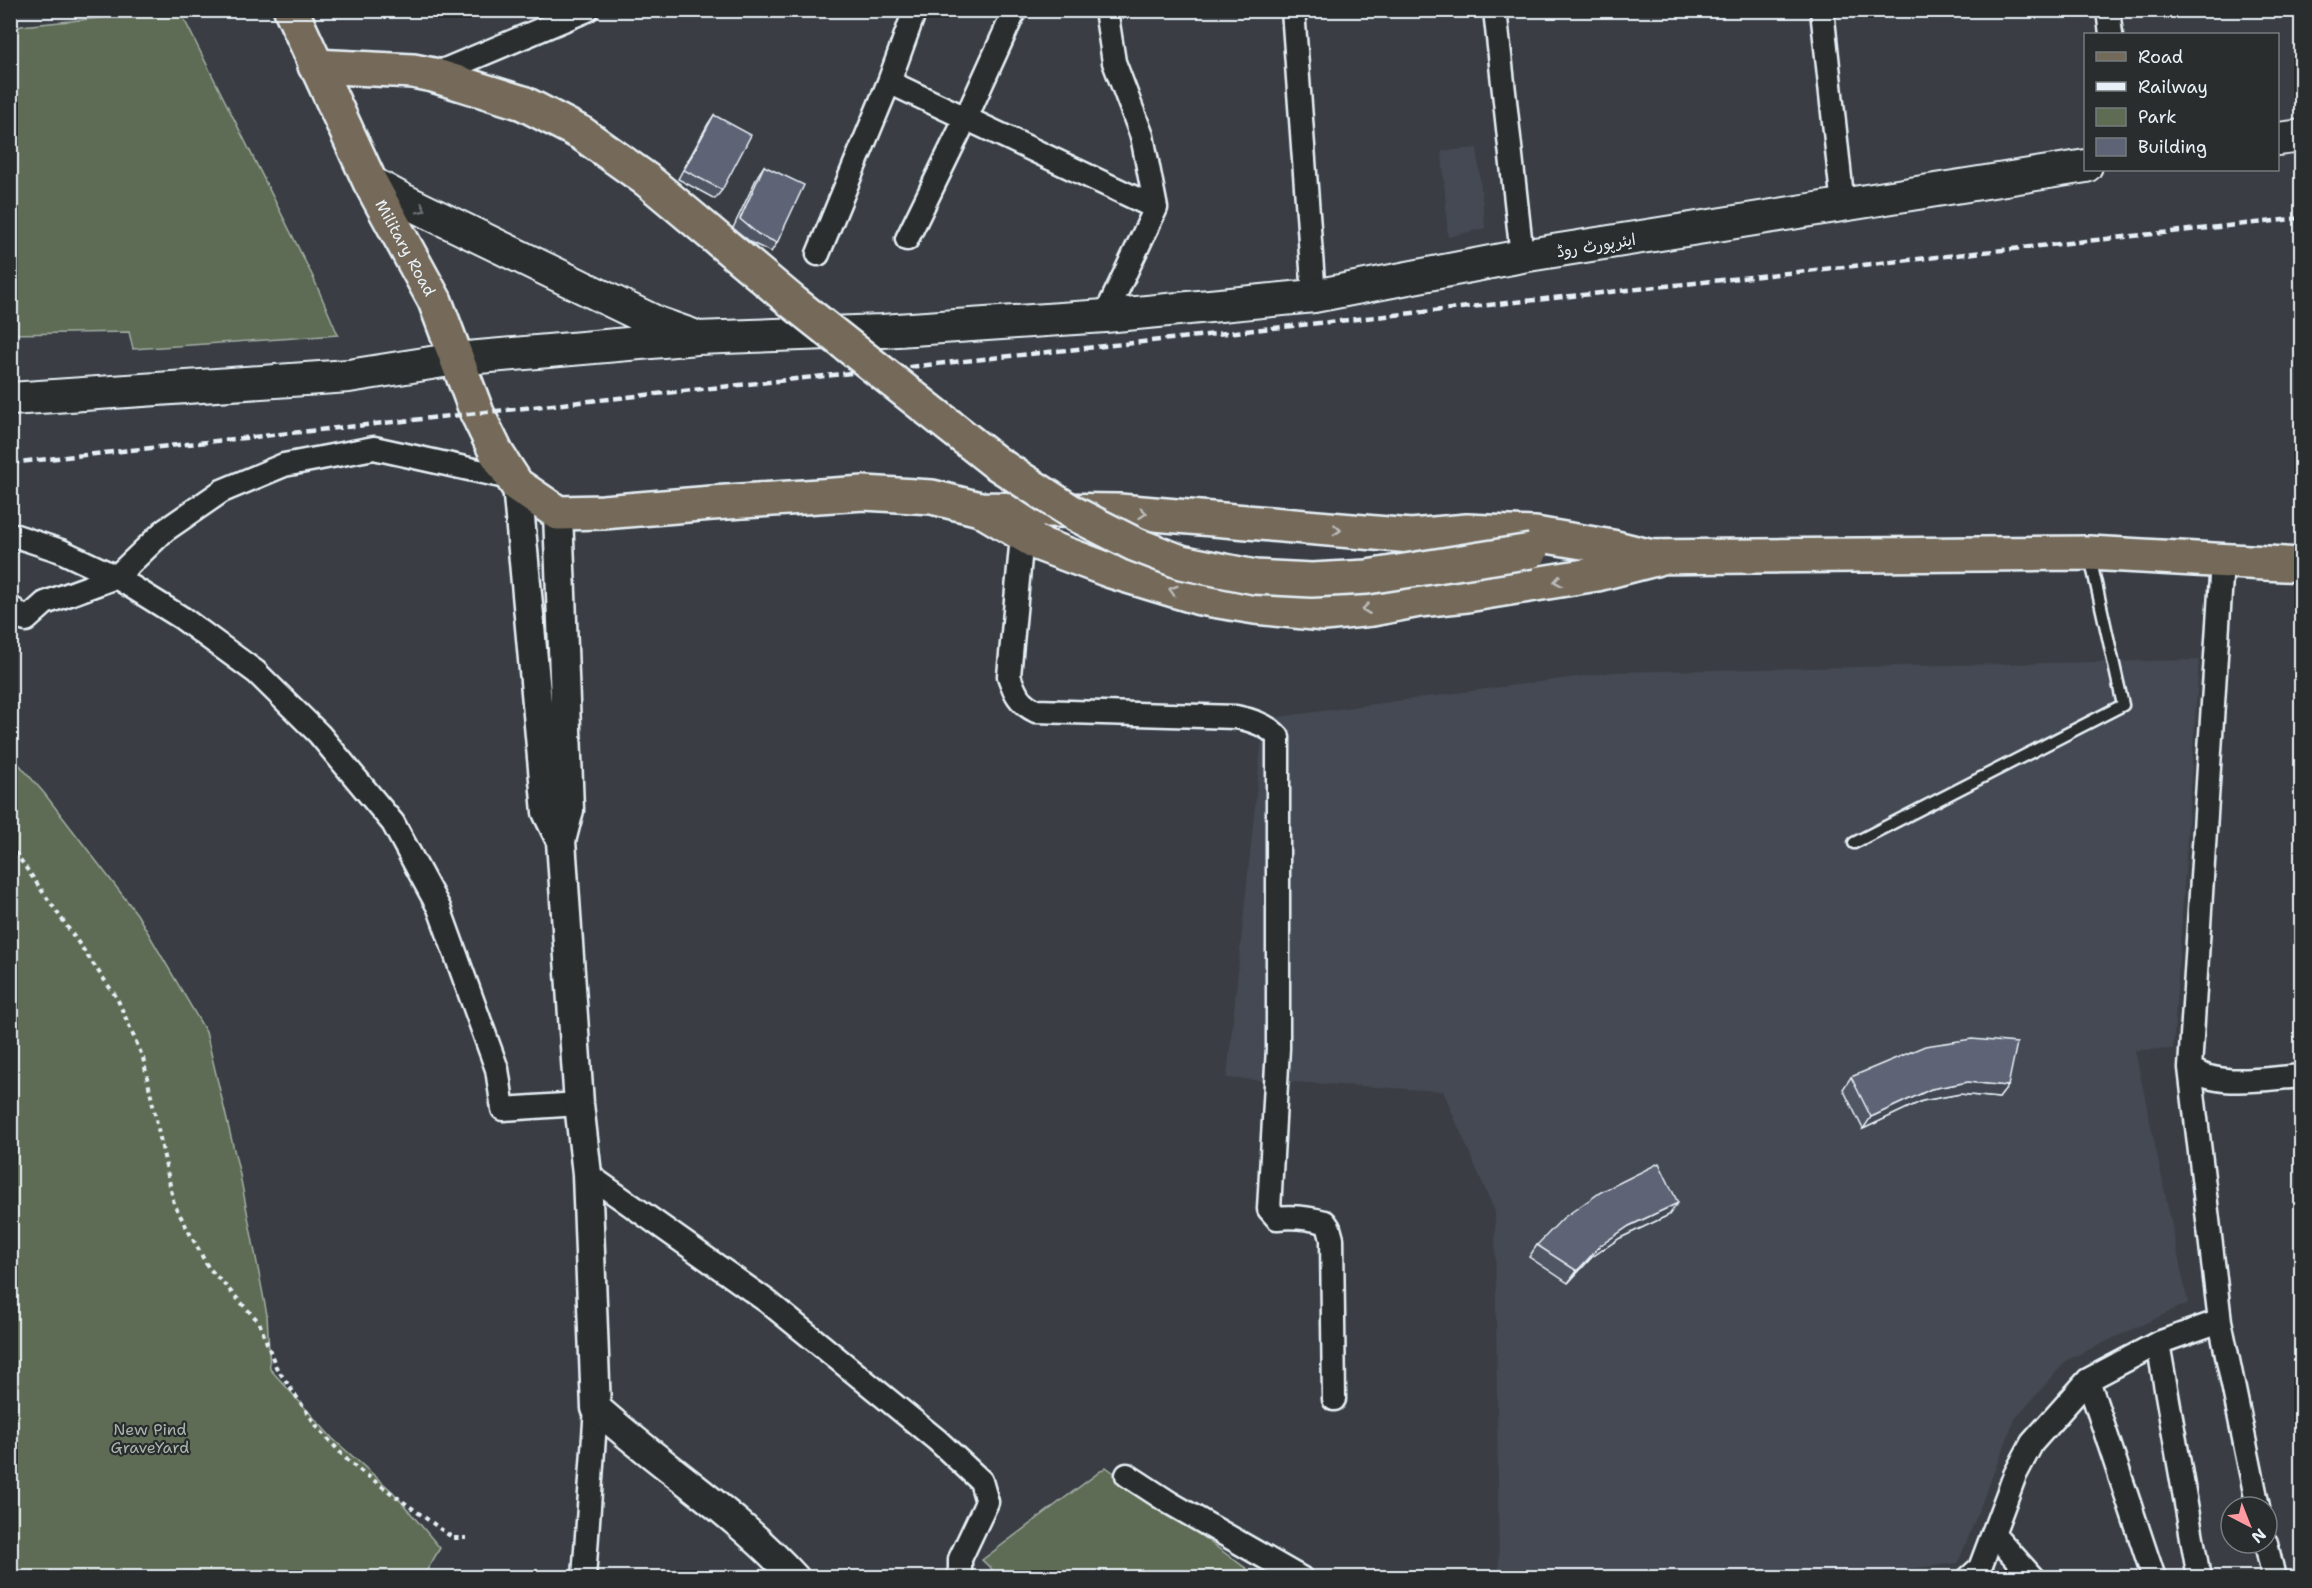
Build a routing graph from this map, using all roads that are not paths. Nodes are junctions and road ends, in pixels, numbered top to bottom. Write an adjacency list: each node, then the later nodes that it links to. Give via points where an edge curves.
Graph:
1 (291, 10): 11 (main road, Military Road)
2 (587, 10): 12 (street)
3 (915, 10): 13 (street)
4 (1015, 10): 14 (street)
5 (1106, 10): 20 (street, via 1114,62 1142,136)
6 (1293, 10): 25 (street)
7 (1495, 10): 24 (street)
8 (1821, 10): 19 (street)
9 (2108, 10): 10 (street)
10 (2110, 33)
11 (315, 66): 12 (main road); 18 (main road, Military Road)
12 (433, 75): 37 (main road, bridge, via 523,103 581,133 647,180 794,303 995,462 1075,514 1134,544 1181,562 1245,575 1312,579 1367,577 1531,551)
13 (889, 82): 14 (street); 23 (street)
14 (966, 118): 20 (street); 22 (street)
15 (2301, 136): 16 (main road)
16 (2279, 139)
17 (2084, 166): 19 (main road, ایئرپورٹ روڈ)
18 (370, 182): 21 (main road, Military Road); 27 (main road, one-way to 27, via 657,323)
19 (1843, 206): 24 (main road, ایئرپورٹ روڈ)
20 (1156, 208): 26 (street)
21 (389, 217): 28 (main road); 29 (main road, Military Road, via 435,301)
22 (907, 239)
23 (818, 254)
24 (1522, 256): 25 (main road, ایئرپورٹ روڈ)
25 (1314, 296): 26 (main road, ایئرپورٹ روڈ)
26 (1105, 316): 27 (main road, ایئرپورٹ روڈ)
27 (698, 338): 28 (main road, ایئرپورٹ روڈ)
28 (655, 342): 29 (main road, ایئرپورٹ روڈ)
29 (456, 359): 30 (main road, ایئرپورٹ روڈ, via 349,376); 31 (main road, Military Road, via 477,413)
30 (10, 399)
31 (513, 482): 33 (main road); 40 (street, via 374,448 284,465 222,491 164,531); 42 (street, via 547,812)
32 (980, 509): 33 (main road, via 932,497 864,493); 35 (main road); 37 (main road, one-way to 37, via 1119,511 1411,536 1467,531 1535,534)
33 (558, 513): 42 (street, via 569,810)
34 (10, 534): 40 (street)
35 (1022, 536): 37 (main road, one-way to 35, via 1586,576 1324,614 1200,598 1111,571); 51 (street, via 1009,676 1025,706 1036,711 1236,717 1251,720 1278,737 1278,1048 1269,1209 1277,1218 1315,1220 1325,1222 1329,1228)
36 (2089, 553): 37 (main road); 38 (main road); 43 (lane, via 2123,705)
37 (1656, 558)
38 (2222, 561): 39 (main road); 44 (street)
39 (2301, 565)
40 (116, 576): 41 (street, via 45,603 26,620 13,609); 46 (street, via 256,672 319,734 393,823 440,908 497,1068 502,1109)
41 (10, 611)
42 (561, 841): 46 (street)
43 (1854, 843)
44 (2190, 1068): 45 (street, via 2200,1076 2217,1080); 48 (street)
45 (2301, 1076)
46 (579, 1104): 47 (street)
47 (587, 1174): 52 (street); 59 (street, via 768,1302 937,1440 981,1481 987,1502 960,1559)
48 (2220, 1321): 49 (street); 54 (street)
49 (2158, 1343): 50 (street); 64 (street)
50 (2088, 1380): 55 (street, via 2032,1443 2015,1475); 63 (street)
51 (1334, 1399)
52 (596, 1408): 57 (street); 58 (street, via 687,1481)
53 (1127, 1475): 60 (street)
54 (2256, 1495)
55 (1994, 1533): 61 (street, via 1980,1568); 62 (street)
56 (2269, 1555): 65 (street)
57 (584, 1578)
58 (795, 1578)
59 (960, 1578)
60 (1301, 1578)
61 (1969, 1578)
62 (2033, 1578)
63 (2154, 1578)
64 (2199, 1578)
65 (2274, 1578)

